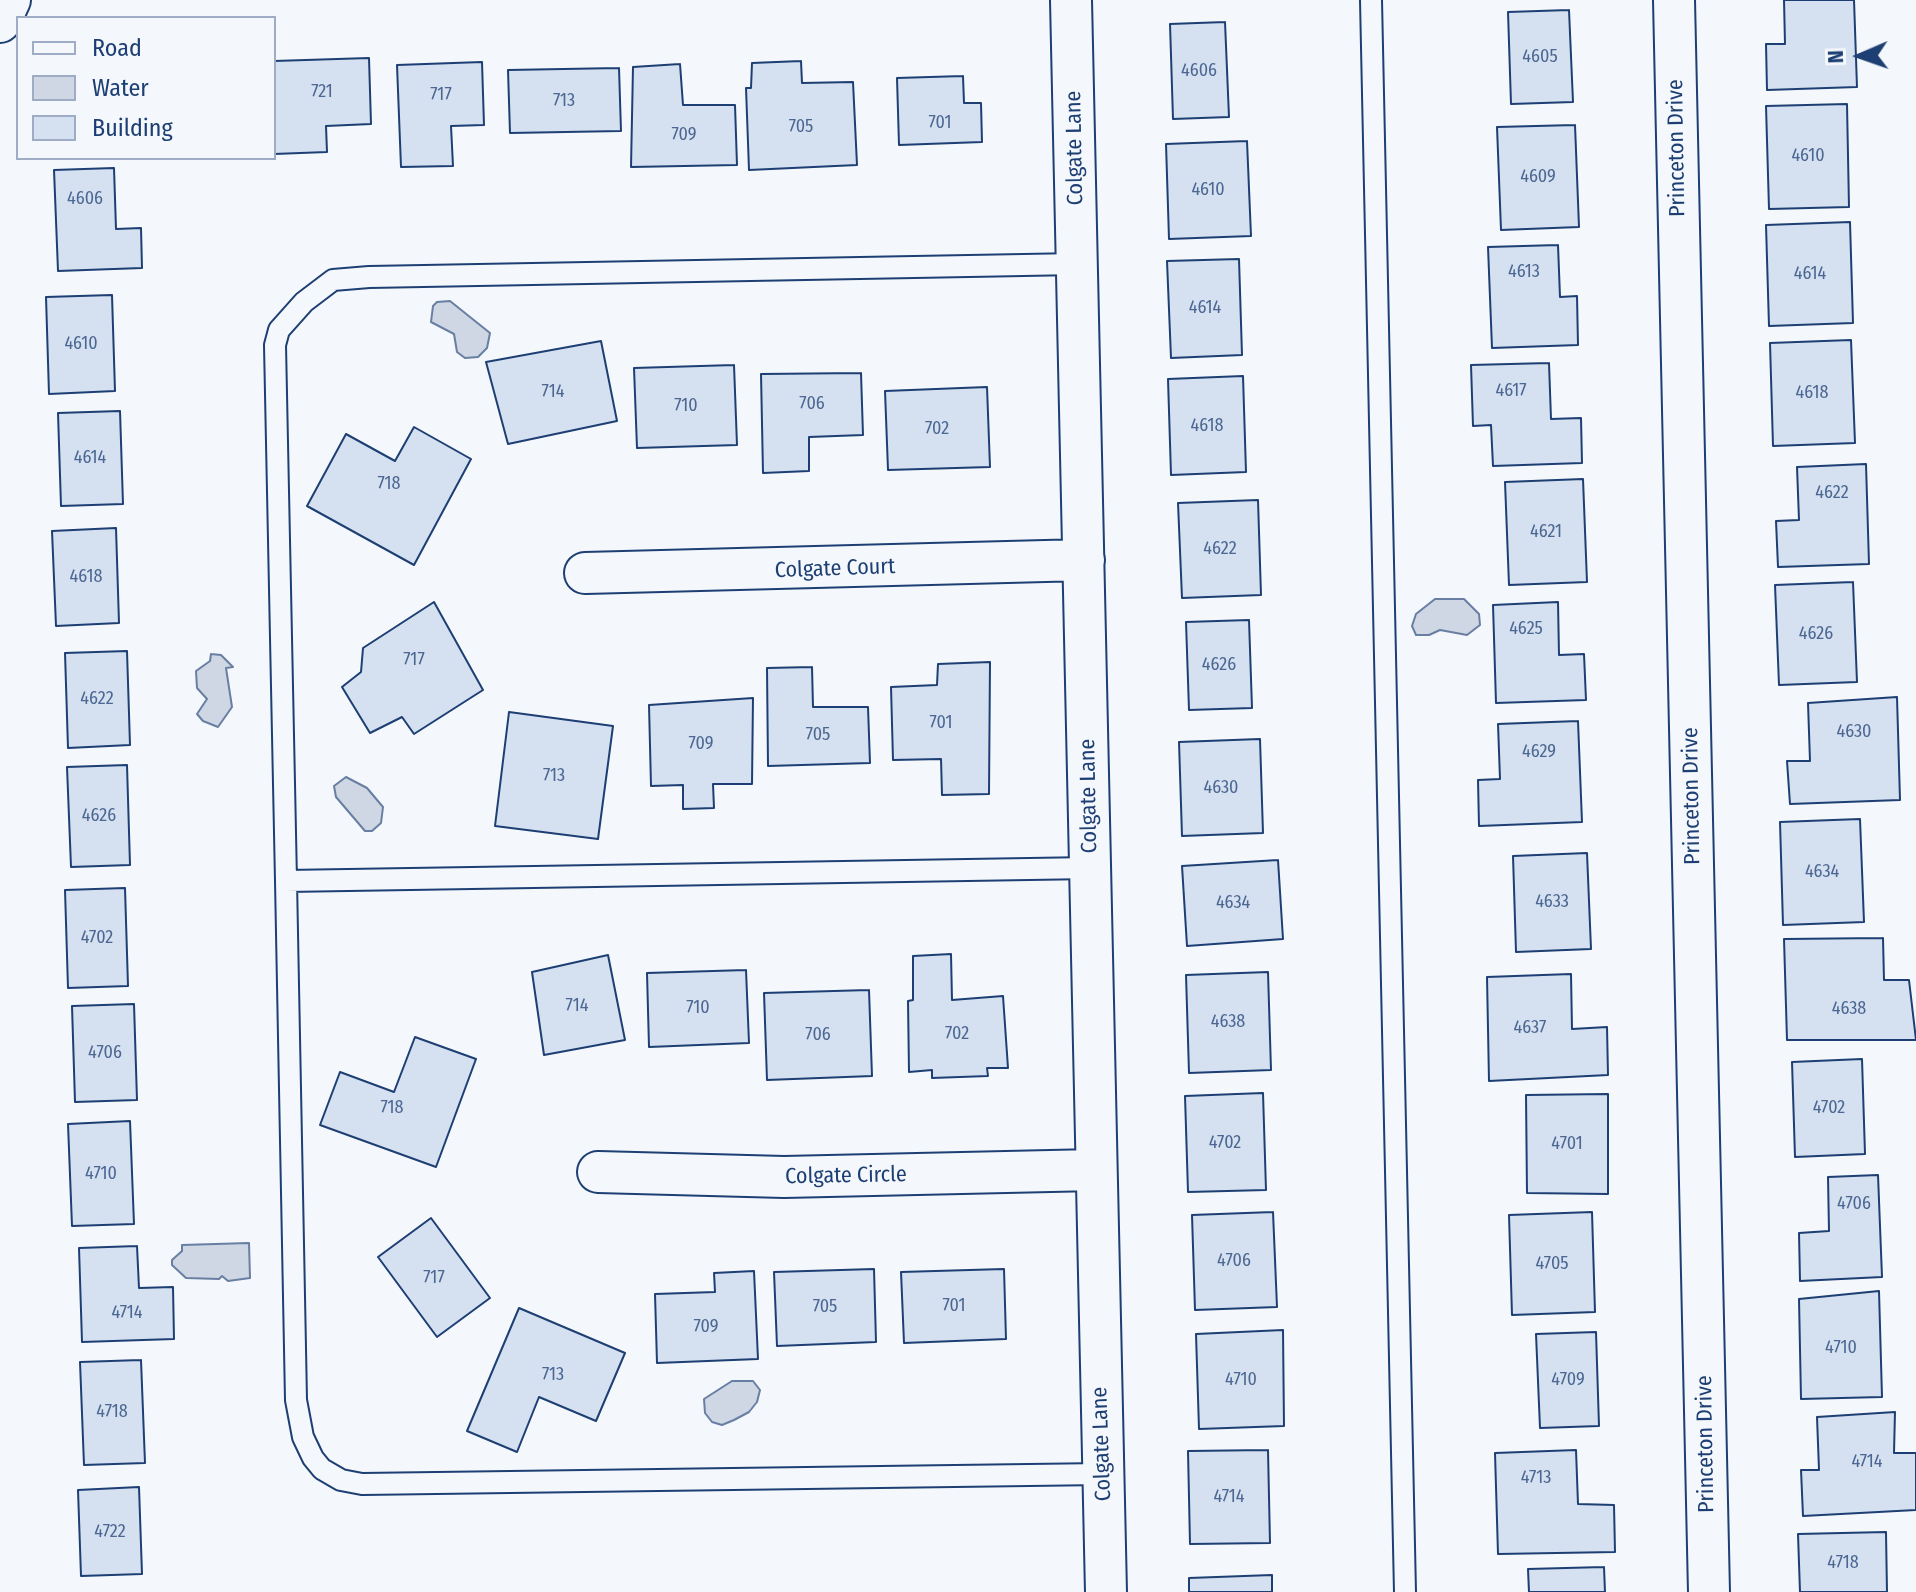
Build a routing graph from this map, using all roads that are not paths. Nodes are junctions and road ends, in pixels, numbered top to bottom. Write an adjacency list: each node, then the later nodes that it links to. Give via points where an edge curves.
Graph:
1 (10, 0): 5 (street)
2 (1071, 0): 6 (street, Colgate Lane)
3 (1371, 0): 15 (lane)
4 (1674, 0): 16 (street, Princeton Drive)
5 (0, 22)
6 (1078, 264): 7 (street, Colgate Lane); 10 (lane, via 369,277 333,280 304,302 279,330 275,345)
7 (1084, 560): 8 (street, Colgate Court); 9 (street, Colgate Lane)
8 (585, 573)
9 (1091, 868): 10 (lane); 11 (street, Colgate Lane)
10 (286, 881): 13 (lane, via 296,1400 303,1437 322,1469 362,1484)
11 (1095, 1170): 12 (street, Colgate Circle, via 784,1177); 13 (street, Colgate Lane)
12 (598, 1172)
13 (1103, 1474): 14 (street, Colgate Lane)
14 (1106, 1592)
15 (1405, 1592)
16 (1709, 1592)

